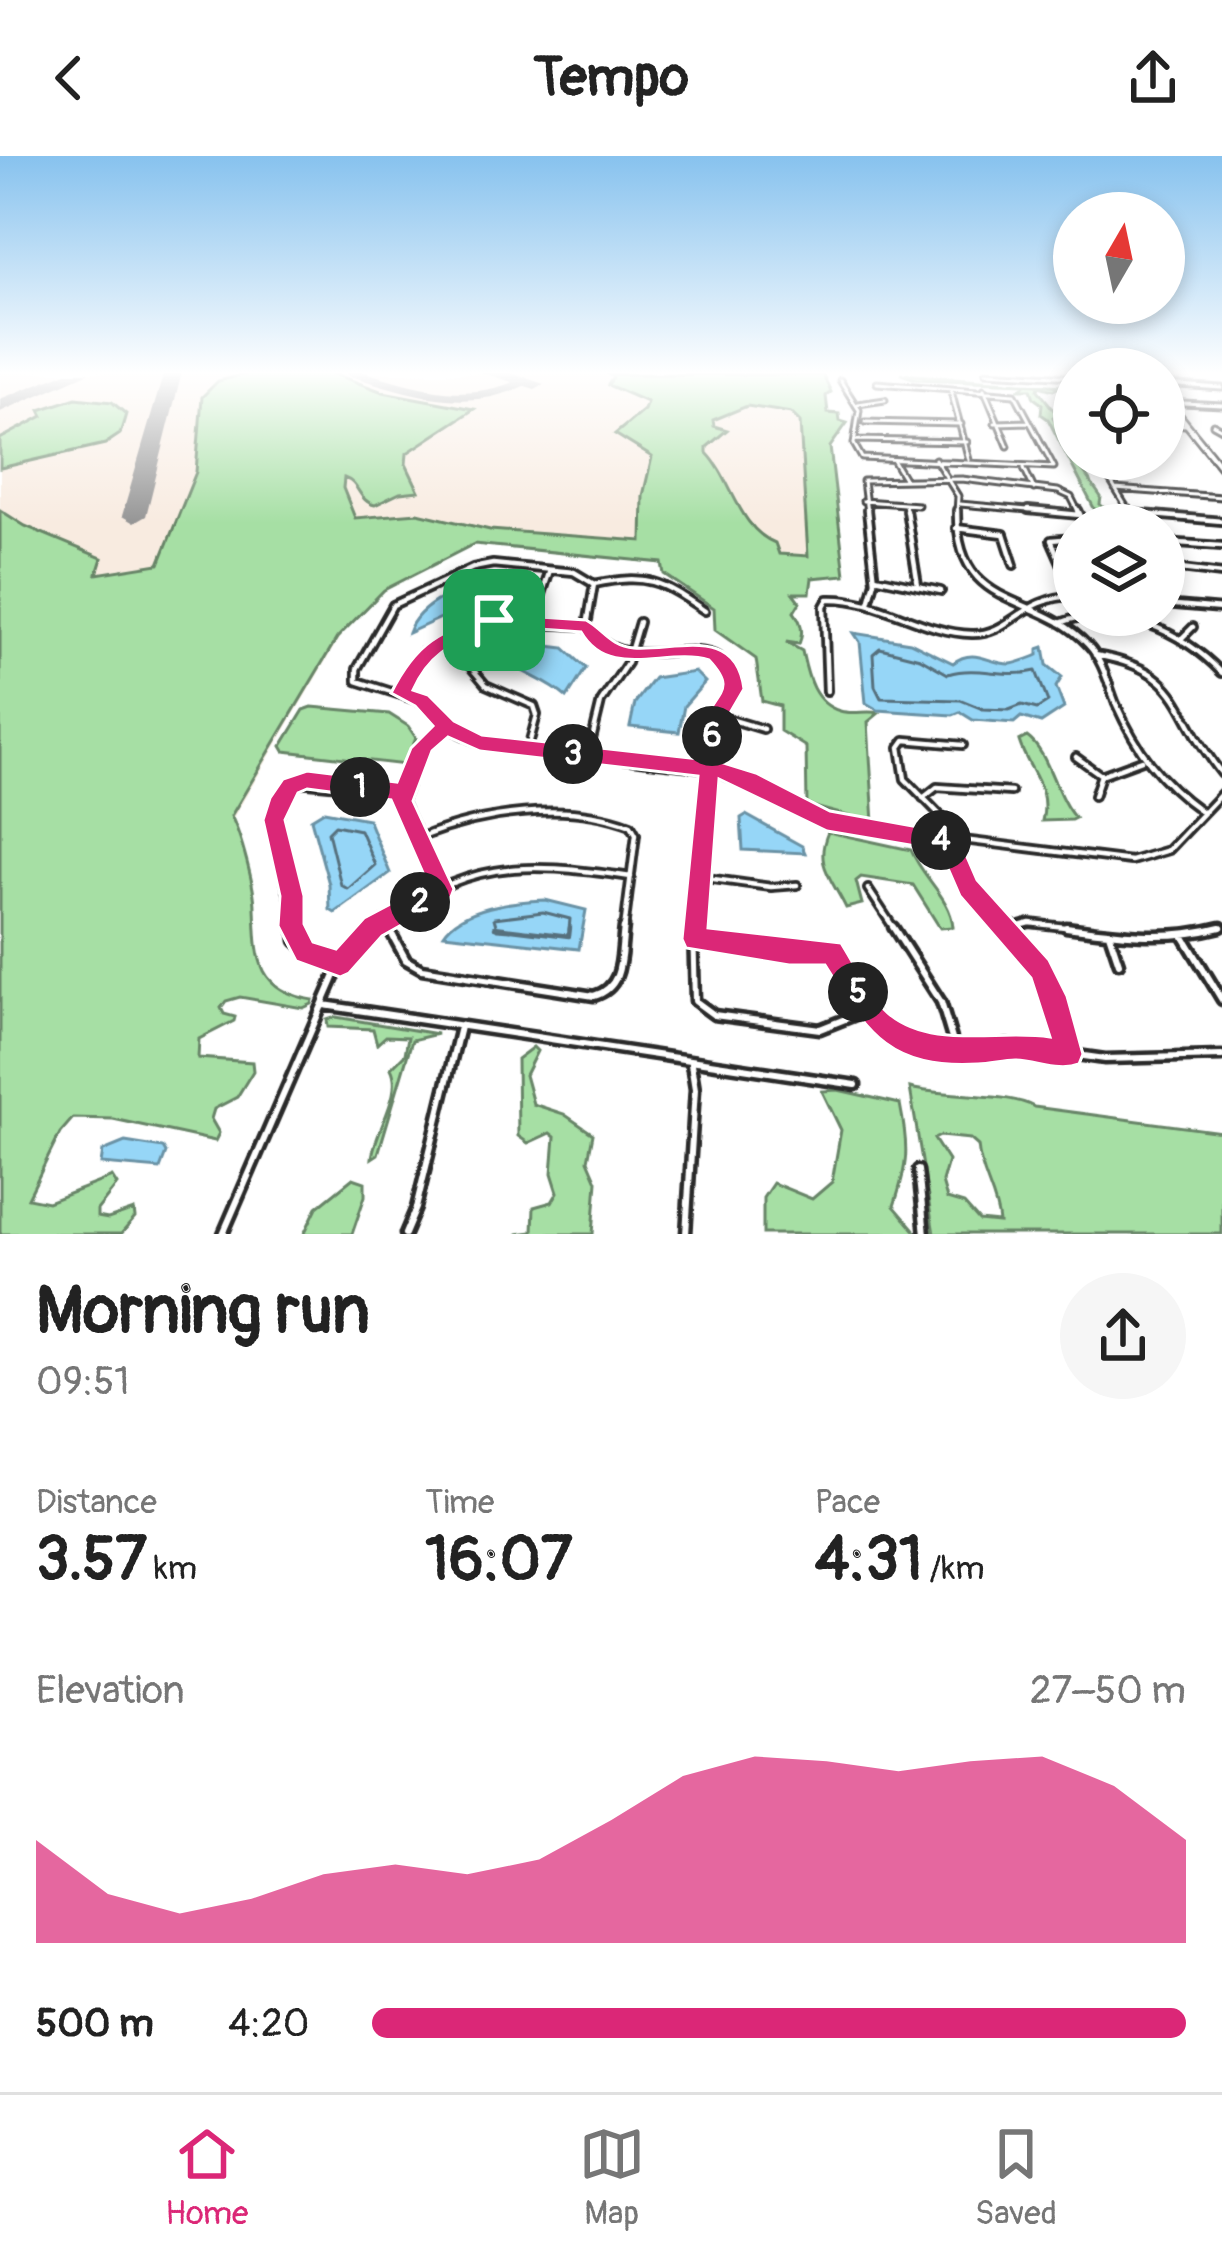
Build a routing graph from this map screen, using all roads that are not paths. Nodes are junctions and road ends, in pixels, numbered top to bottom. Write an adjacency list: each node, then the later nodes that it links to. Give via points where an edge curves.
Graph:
1 (862, 422): 11 (street)
2 (877, 422): 7 (street)
3 (1019, 422): 5 (street)
4 (1030, 422): 17 (street, via 1053,468)
5 (995, 423): 13 (street)
6 (1185, 423): 9 (main road)
7 (961, 424): 12 (street)
8 (1213, 424): 10 (street)
9 (1187, 425): 18 (main road)
10 (1222, 429)
11 (855, 440): 12 (street); 15 (street, via 860,458)
12 (967, 442): 16 (street)
13 (1008, 446)
14 (935, 459): 15 (street); 16 (street); 19 (street)
15 (893, 460): 20 (street)
16 (968, 460): 17 (street)
17 (1024, 468): 22 (street)
18 (1222, 468)
19 (948, 479): 20 (street); 22 (street); 26 (street)
20 (905, 480): 25 (street, via 863,481)
21 (1110, 480): 23 (street)
22 (1034, 489): 27 (street, via 1066,494)
23 (1115, 489): 24 (street); 28 (street)
24 (1222, 497)
25 (863, 501): 29 (street); 41 (street)
26 (958, 503): 31 (street); 34 (street)
27 (1073, 504)
28 (1124, 504)
29 (905, 505): 30 (street); 43 (street)
30 (918, 505)
31 (1053, 512)
32 (1185, 518): 33 (street)
33 (1222, 521)
34 (956, 528): 37 (street, via 1004,534); 47 (street, via 970,572)
35 (1185, 543): 36 (street)
36 (1222, 546)
37 (1015, 565)
38 (1185, 569): 40 (street)
39 (550, 570): 42 (street); 53 (street); 64 (street, via 482,565 397,602 357,668 360,685)
40 (1222, 574)
41 (875, 577): 43 (street); 46 (street)
42 (595, 584): 50 (street, via 656,580); 54 (street)
43 (918, 585): 44 (street)
44 (941, 591)
45 (1053, 596): 47 (street)
46 (869, 603): 47 (street, via 975,634 1000,629); 63 (street, via 828,599 824,606)
47 (1024, 605): 51 (street)
48 (1185, 606): 49 (street)
49 (1222, 609)
50 (705, 611)
51 (1053, 620)
52 (639, 622): 60 (street)
53 (532, 623): 54 (street); 59 (street, via 494,620)
54 (586, 626): 60 (street, via 596,642)
55 (1193, 627): 58 (street)
56 (1074, 636): 61 (street)
57 (1176, 636): 58 (street)
58 (1182, 638): 62 (street)
59 (448, 640): 64 (street, via 422,653); 69 (street, via 486,685 535,706)
60 (629, 655): 65 (street, via 699,650 726,665 734,689); 70 (street, via 601,702)
61 (1095, 655): 72 (street); 74 (street, via 1138,660 1161,674)
62 (1222, 673)
63 (827, 691)
64 (401, 693): 66 (street, via 422,701)
65 (716, 715): 67 (street); 73 (street)
66 (446, 727): 69 (street, via 480,743); 76 (street, via 424,745)
67 (763, 729)
68 (963, 745): 80 (street, via 903,741 905,778)
69 (528, 748): 70 (street)
70 (588, 756): 73 (street)
71 (1076, 757): 75 (street)
72 (1142, 760): 75 (street); 81 (street)
73 (709, 769): 83 (street, via 827,820); 85 (street)
74 (1222, 774)
75 (1101, 776): 79 (street)
76 (403, 792): 82 (street); 96 (street, via 298,782 274,813 296,941)
77 (1011, 792): 80 (street, via 940,787)
78 (1222, 793): 81 (street)
79 (1094, 796)
80 (923, 798): 83 (street, via 944,818)
81 (1201, 811): 83 (street, via 1175,844 1143,860)
82 (418, 838): 84 (street, via 517,810 618,820 636,834); 87 (street)
83 (949, 841): 91 (street, via 964,881)
84 (631, 877): 87 (street, via 507,866); 89 (street, via 619,976 603,994 422,969 406,960)
85 (699, 878): 86 (street); 94 (street)
86 (796, 885)
87 (442, 889): 89 (street)
88 (868, 889): 101 (street, via 941,1002)
89 (384, 921): 96 (street)
90 (1222, 927): 93 (street)
91 (1009, 930): 92 (street, via 1030,922); 102 (street, via 1048,985)
92 (1109, 932): 93 (street); 95 (street)
93 (1184, 937): 97 (street)
94 (695, 939): 99 (street, via 832,952); 99 (street, via 693,994 704,1011 820,1029)
95 (1119, 963)
96 (340, 964): 98 (street)
97 (1222, 1000)
98 (324, 1005): 100 (street); 107 (street)
99 (868, 1010): 101 (street, via 910,1042)
100 (460, 1027): 104 (street); 108 (street)
101 (955, 1049): 102 (street, via 1007,1045)
102 (1069, 1054): 103 (street)
103 (1222, 1056)
104 (691, 1064): 105 (street); 109 (street)
105 (856, 1085)
106 (918, 1171): 110 (street)
107 (223, 1234)
108 (405, 1234)
109 (686, 1234)
110 (925, 1234)

